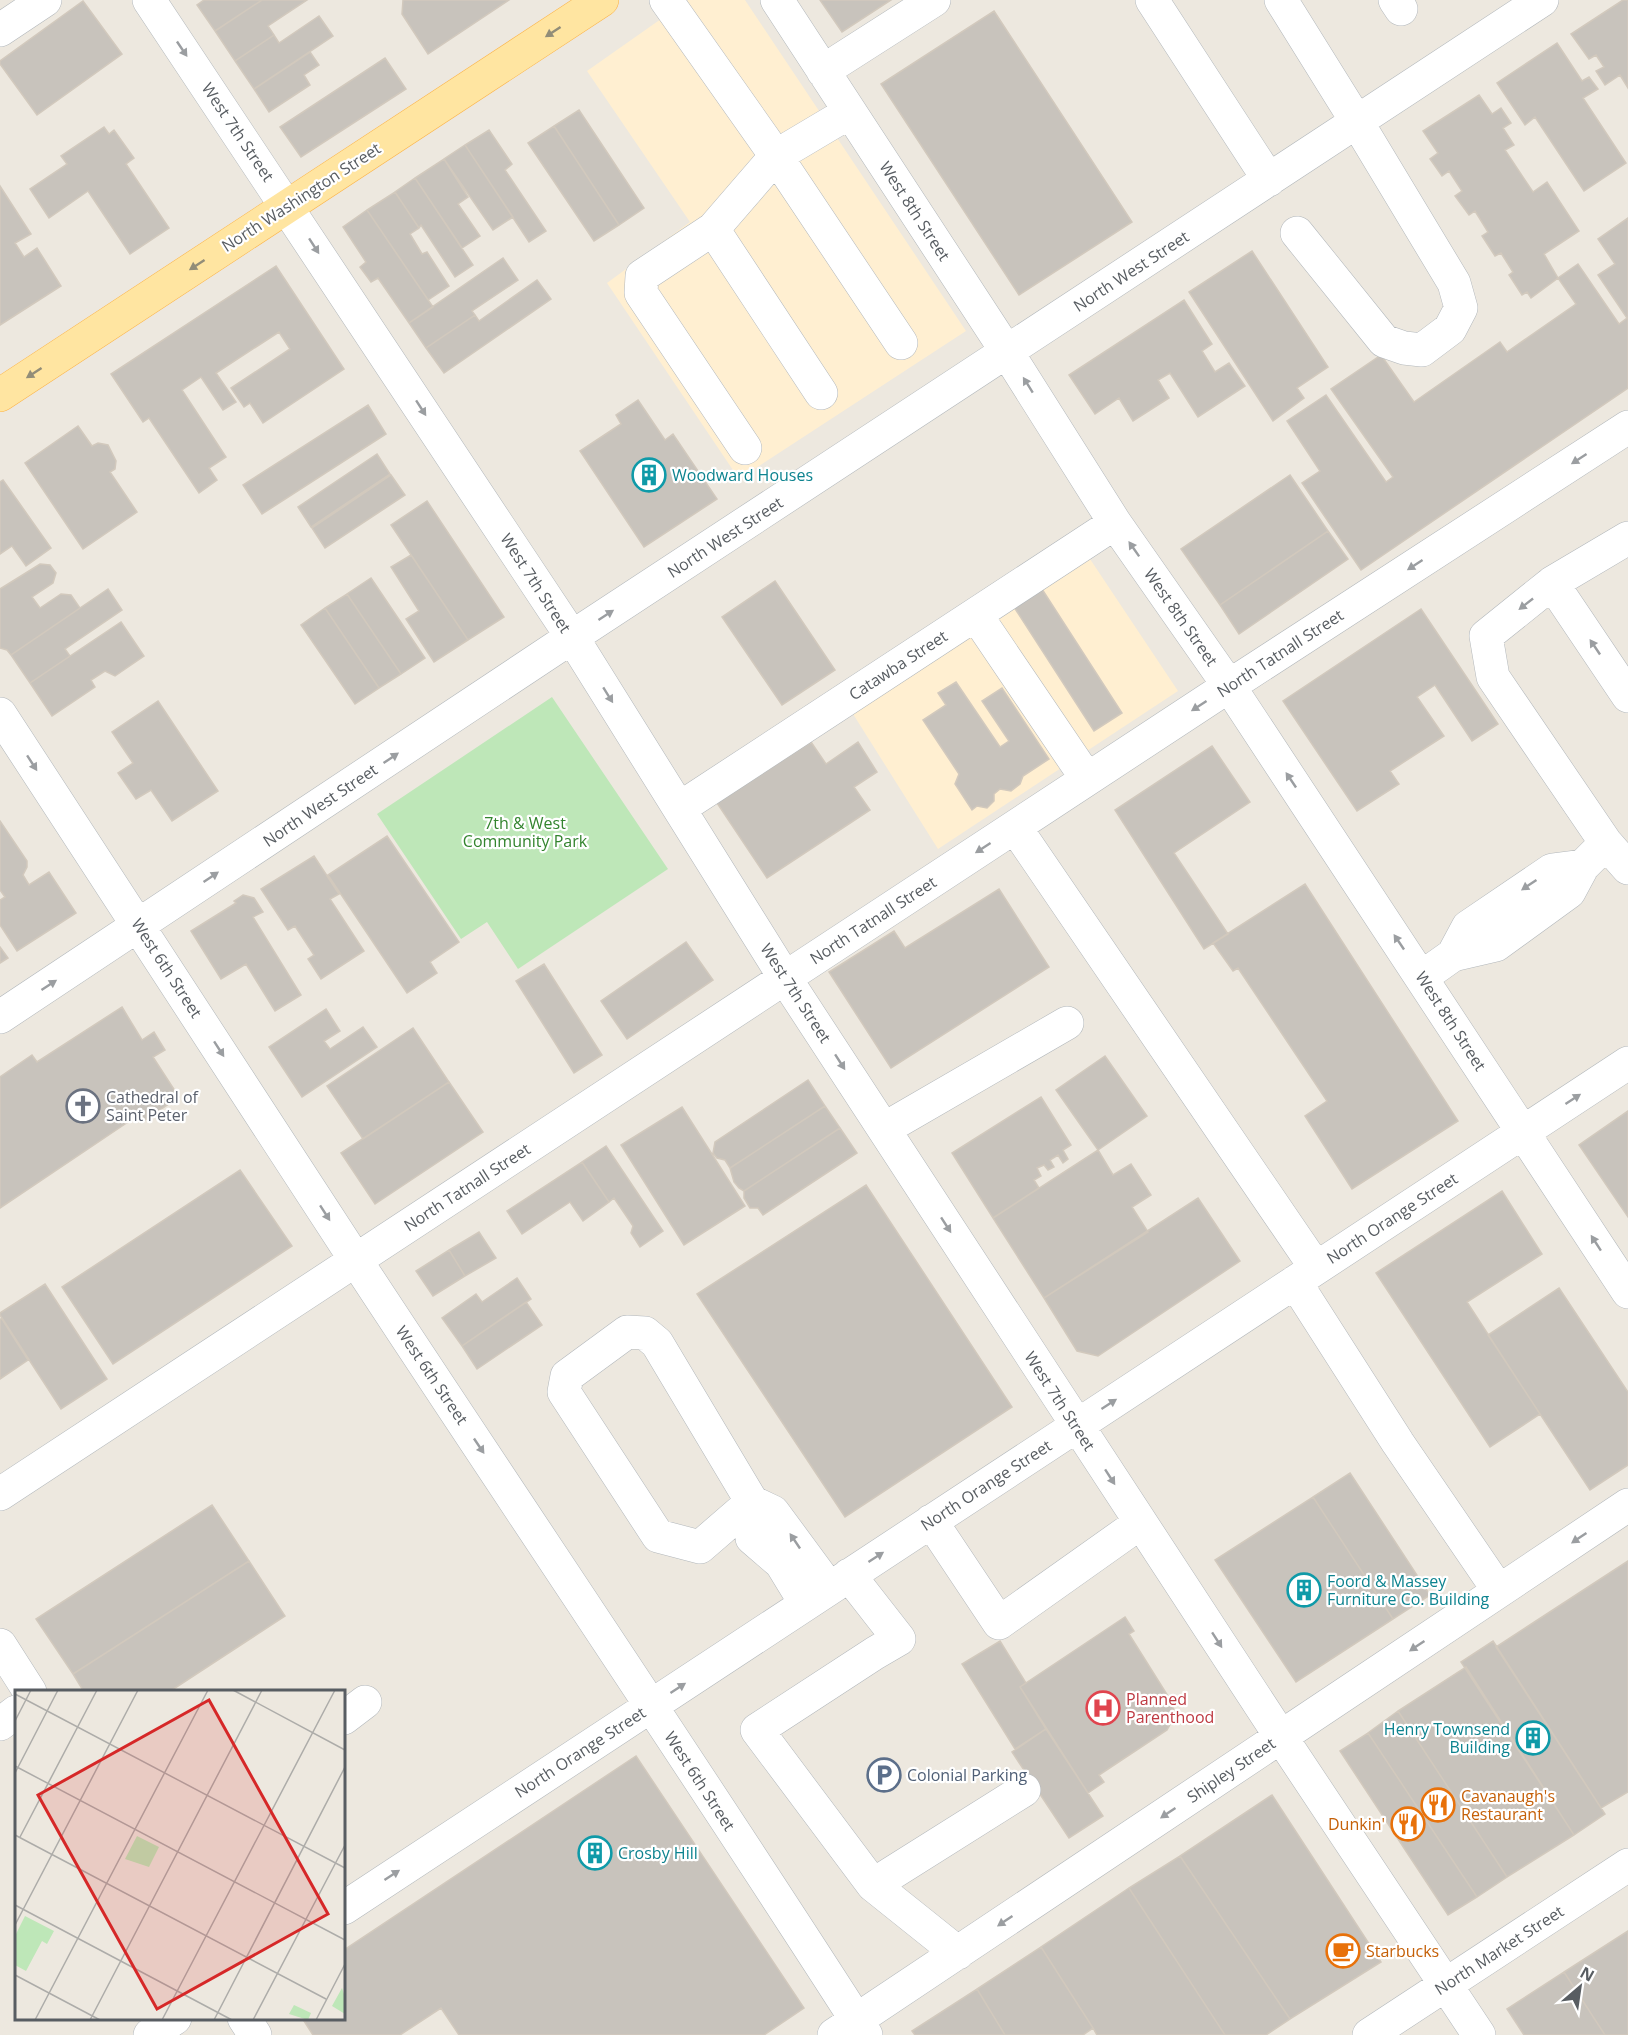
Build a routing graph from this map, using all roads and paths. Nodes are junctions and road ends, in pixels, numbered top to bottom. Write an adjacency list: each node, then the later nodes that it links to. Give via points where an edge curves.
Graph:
1 (45, 0): 10 (street)
2 (150, 0): 16 (street, West 7th Street, one-way to 16)
3 (602, 0): 16 (main road, North Washington Street, one-way to 16)
4 (666, 0): 14 (street)
5 (777, 0): 11 (street, West 8th Street)
6 (934, 0): 11 (street)
7 (1152, 0): 15 (street)
8 (1281, 0): 13 (street)
9 (1529, 3): 13 (street, North West Street)
10 (0, 30)
11 (823, 71): 12 (street, West 8th Street)
12 (850, 112): 14 (street); 20 (street, West 8th Street)
13 (1357, 122): 15 (street, North West Street); 18 (street, via 1454,283 1461,308 1450,329 1422,350 1384,341)
14 (776, 156): 17 (street); 19 (street)
15 (1269, 180): 20 (street, North West Street)
16 (287, 206): 22 (main road, North Washington Street, one-way to 22); 29 (street, West 7th Street, one-way to 29)
17 (713, 229): 21 (street); 24 (street, via 642,276 641,293)
18 (1297, 233)
19 (901, 343)
20 (1007, 352): 25 (street, West 8th Street, one-way to 20); 29 (street, North West Street, one-way to 20)
21 (821, 393)
22 (0, 395)
23 (1628, 427): 30 (street, North Tatnall Street, one-way to 30)
24 (745, 448)
25 (1115, 523): 28 (street, Catawba Street); 30 (street, West 8th Street, one-way to 25)
26 (1628, 538): 27 (street)
27 (1552, 583): 31 (street, one-way to 27); 36 (street, one-way to 36, via 1486,636 1492,676)
28 (975, 615): 33 (street); 34 (street, Catawba Street)
29 (572, 637): 34 (street, West 7th Street, one-way to 34); 38 (street, North West Street, one-way to 29)
30 (1229, 686): 33 (street, North Tatnall Street, one-way to 33); 39 (street, West 8th Street, one-way to 30)
31 (1628, 696)
32 (0, 714): 38 (street, West 6th Street, one-way to 38)
33 (1087, 779): 35 (street, North Tatnall Street)
34 (680, 808): 40 (street, West 7th Street)
35 (1015, 827): 40 (street, North Tatnall Street, one-way to 40); 47 (street)
36 (1606, 843): 37 (street); 39 (street, via 1583,866 1569,892 1496,945 1453,955)
37 (1628, 868)
38 (139, 925): 41 (street, North West Street, one-way to 38); 46 (street, West 6th Street, one-way to 46)
39 (1422, 977): 45 (street, West 8th Street)
40 (785, 978): 44 (street, West 7th Street, one-way to 44); 46 (street, North Tatnall Street)
41 (0, 1017)
42 (1067, 1023): 44 (street)
43 (1628, 1063): 45 (street, North Orange Street, one-way to 43)
44 (884, 1130): 49 (street, West 7th Street, one-way to 49)
45 (1524, 1131): 47 (street, North Orange Street); 48 (street, West 8th Street, one-way to 45)
46 (356, 1260): 50 (street, North Tatnall Street); 59 (street, West 6th Street, one-way to 59)
47 (1305, 1275): 49 (street, North Orange Street, one-way to 47); 56 (street, via 1404,1452)
48 (1628, 1292)
49 (1076, 1426): 53 (street, North Orange Street); 54 (street, West 7th Street, one-way to 54)
50 (0, 1494)
51 (752, 1502): 51 (street, via 657,1343 645,1334 627,1332 567,1376 564,1392 658,1536 700,1546); 55 (street, via 752,1538 781,1563)
52 (1628, 1506): 56 (street, Shipley Street, one-way to 56)
53 (930, 1521): 54 (street, via 999,1623); 55 (street, North Orange Street, one-way to 53)
54 (1140, 1523): 62 (street, West 7th Street, one-way to 62)
55 (828, 1589): 59 (street, North Orange Street, one-way to 55); 65 (street, via 899,1639 757,1730)
56 (1499, 1591): 62 (street, Shipley Street, one-way to 62)
57 (0, 1645): 58 (street)
58 (29, 1690)
59 (651, 1706): 66 (street, North Orange Street, one-way to 59); 71 (street, West 6th Street)
60 (15, 1713): 61 (street)
61 (0, 1724)
62 (1281, 1737): 67 (street, Shipley Street, one-way to 67); 68 (street, West 7th Street)
63 (1024, 1790): 65 (street)
64 (1628, 1865): 68 (street, North Market Street)
65 (873, 1885): 67 (street)
66 (345, 1907)
67 (958, 1953): 71 (street, Shipley Street)
68 (1446, 1984): 74 (street, North Market Street); 75 (street, West 7th Street)
69 (173, 2020): 72 (street)
70 (245, 2020): 73 (street)
71 (852, 2030)
72 (150, 2035)
73 (255, 2035)
74 (1369, 2035)
75 (1479, 2035)

